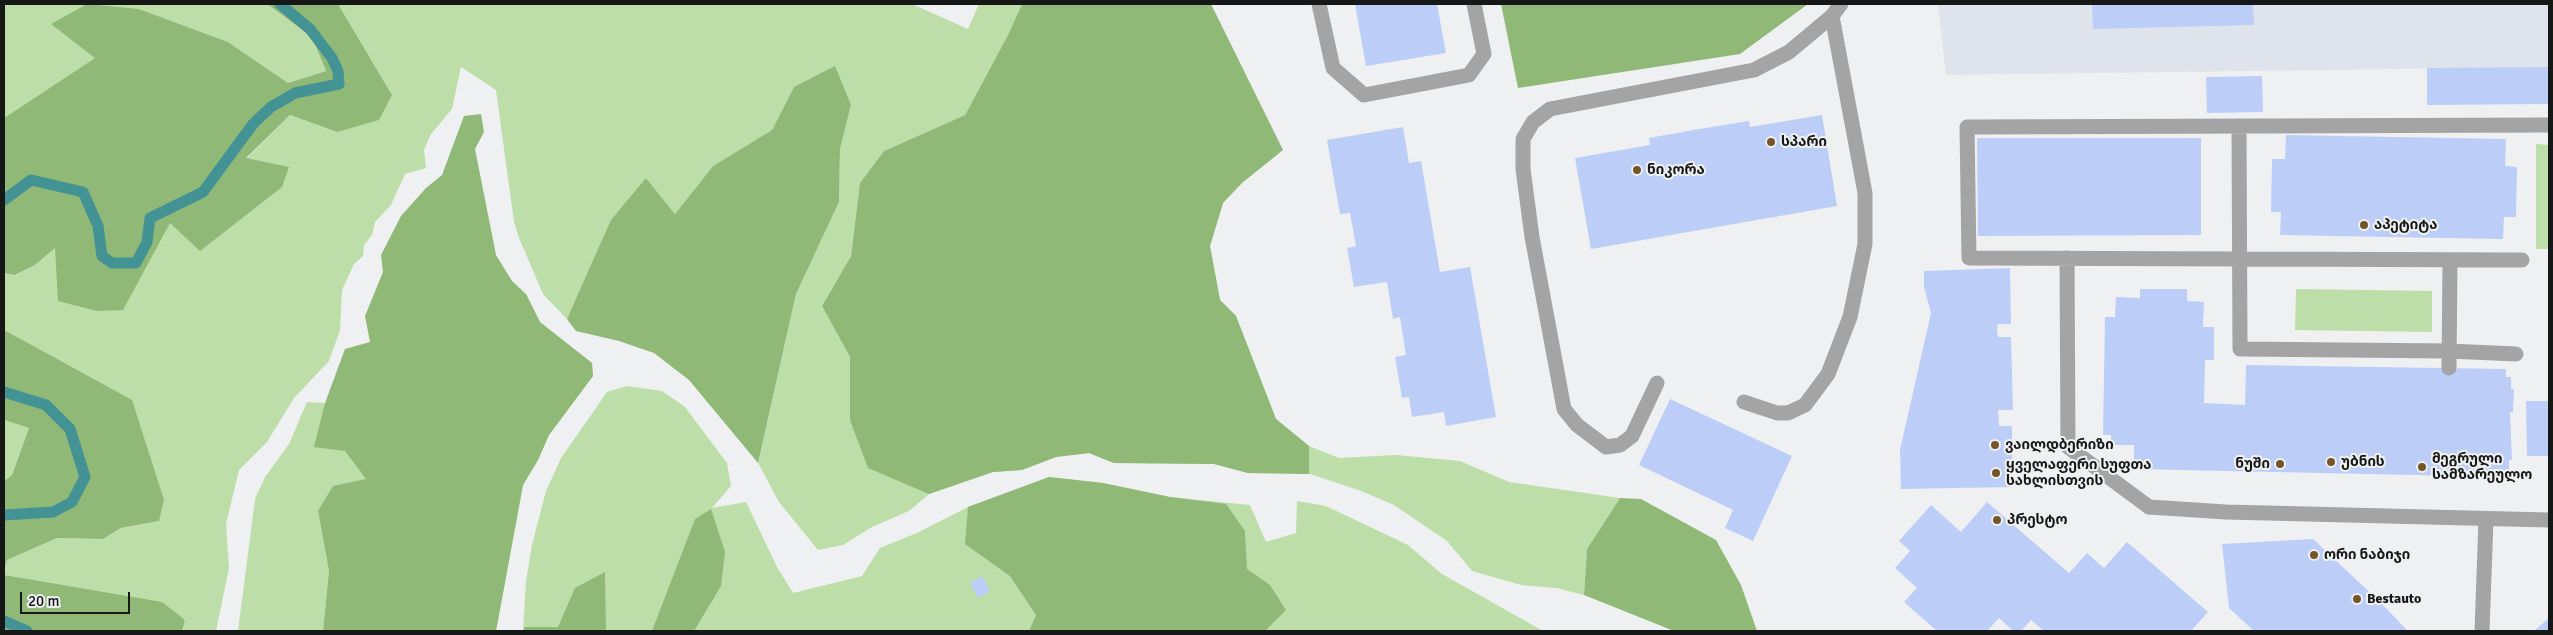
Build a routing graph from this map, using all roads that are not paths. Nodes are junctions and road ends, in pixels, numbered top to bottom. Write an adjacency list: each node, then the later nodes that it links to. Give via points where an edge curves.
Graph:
1 (1319, 4): 2 (street, via 1334,68 1364,95 1469,75 1484,54)
2 (1474, 4)
3 (1836, 10): 13 (street, via 1789,52 1754,70 1550,109 1533,122 1524,139 1523,169 1532,237 1564,409 1590,437 1606,447 1620,445 1632,436); 14 (street, via 1864,193 1865,244 1850,318 1828,374 1805,406 1788,413 1777,413)
4 (2549, 125): 5 (street)
5 (2239, 126): 6 (street, via 1967,127 1969,258); 7 (street)
6 (2067, 258): 7 (street); 15 (street, via 2068,447 2150,507)
7 (2240, 260): 8 (street); 10 (street, via 2240,349)
8 (2450, 260): 9 (street); 10 (street)
9 (2522, 260)
10 (2449, 351): 11 (street); 12 (street)
11 (2516, 354)
12 (2449, 368)
13 (1657, 383)
14 (1744, 402)
15 (2486, 519): 16 (street); 17 (street)
16 (2549, 520)
17 (2482, 631)

